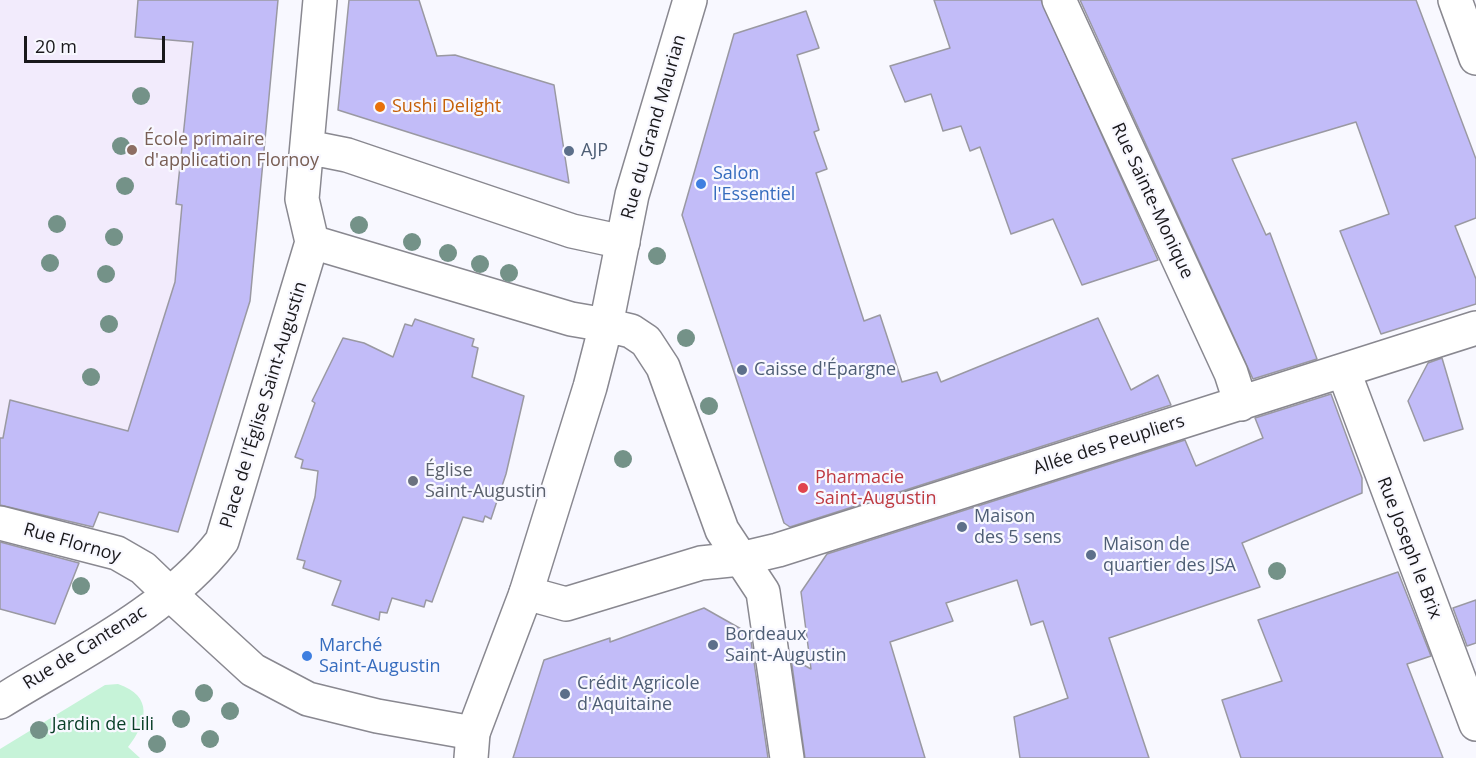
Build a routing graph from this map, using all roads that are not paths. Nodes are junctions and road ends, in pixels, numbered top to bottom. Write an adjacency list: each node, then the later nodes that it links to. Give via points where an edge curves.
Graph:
1 (320, 0): 6 (street, Place de l'Église Saint-Augustin)
2 (690, 0): 8 (street, Rue du Grand Maurian, via 632,195)
3 (1059, 0): 12 (street, Rue Sainte-Monique, via 1231,373)
4 (1455, 0): 5 (street)
5 (1476, 58)
6 (308, 147): 7 (street, Place de l'Église Saint-Augustin, via 302,199); 8 (street, via 346,155 572,231)
7 (312, 242): 9 (street, via 556,315); 15 (street, Place de l'Église Saint-Augustin, via 222,541 202,567)
8 (623, 242): 9 (street, Rue du Grand Maurian)
9 (606, 325): 14 (street, via 631,331 645,341 663,367 722,530); 16 (street)
10 (1476, 328): 11 (street, Allée des Peupliers)
11 (1344, 372): 12 (street, Allée des Peupliers); 18 (street, Rue Joseph le Brix)
12 (1241, 404): 14 (street, Allée des Peupliers)
13 (0, 523): 15 (street, Rue Flornoy, via 117,553 143,568)
14 (741, 559): 16 (street, via 700,563 566,604); 20 (street, via 763,592)
15 (169, 593): 17 (street, Rue de Cantenac); 19 (street, via 253,670 308,699)
16 (525, 593): 19 (street)
17 (0, 702)
18 (1476, 724)
19 (472, 745)
20 (787, 758)

